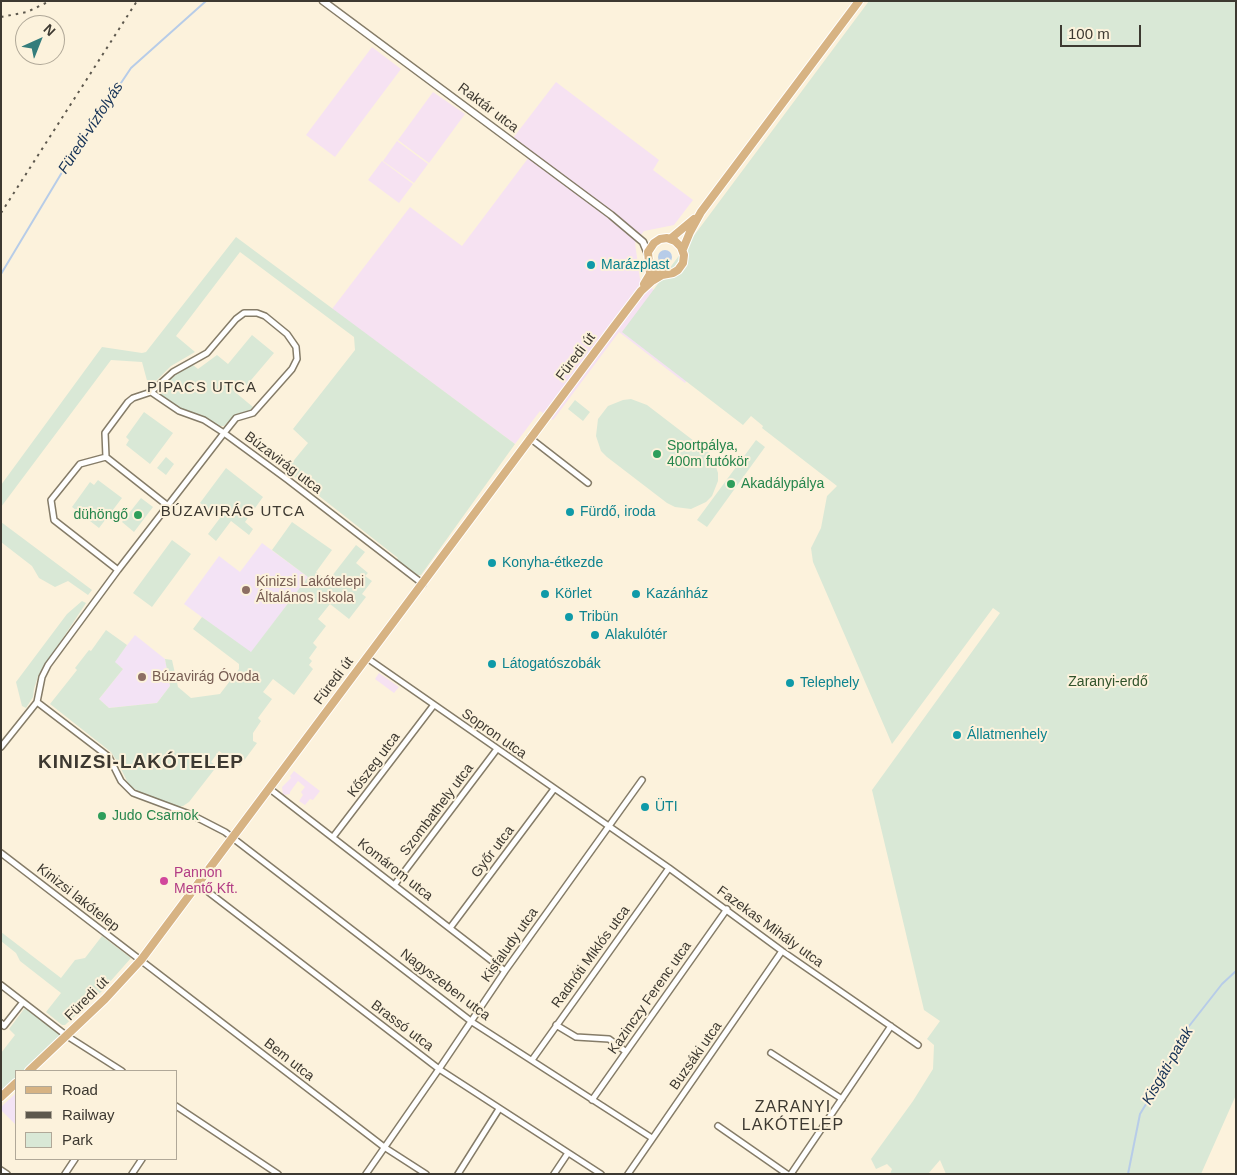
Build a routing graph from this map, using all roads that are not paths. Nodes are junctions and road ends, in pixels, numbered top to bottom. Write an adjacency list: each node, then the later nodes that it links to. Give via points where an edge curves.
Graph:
1 (323, 1): 4 (street, Raktár utca)
2 (859, 1): 3 (main road, Füredi út)
3 (701, 212): 5 (main road, Füredi út); 7 (main road, Füredi út)
4 (637, 236): 6 (street, Raktár utca); 8 (street, Raktár utca)
5 (670, 239): 6 (main road); 7 (main road)
6 (656, 241): 8 (main road)
7 (683, 250): 10 (main road, Füredi út, via 682,266 673,273)
8 (648, 254): 9 (main road, Füredi út)
9 (650, 266): 10 (main road); 11 (main road, Füredi út, via 650,274)
10 (662, 275): 11 (main road, Füredi út)
11 (641, 291): 14 (main road, Füredi út)
12 (151, 392): 13 (street, via 179,411 204,420); 13 (street, via 173,372 207,353 240,315 265,316 295,344 296,363 253,413 236,418); 15 (street, via 133,398 105,433)
13 (224, 433): 17 (street, Búzavirág utca); 19 (street, Búzavirág utca)
14 (530, 438): 16 (street); 19 (main road, Füredi út)
15 (106, 457): 17 (street); 18 (street, via 80,464 52,500 54,520)
16 (588, 483)
17 (168, 506): 18 (street, Búzavirág utca)
18 (118, 570): 21 (street, Búzavirág utca, via 48,665)
19 (423, 584): 20 (main road, Füredi út)
20 (367, 658): 22 (street, Sopron utca); 26 (main road, Füredi út)
21 (37, 702): 23 (street); 30 (street, via 104,752 113,762 121,781 133,793 216,826)
22 (433, 706): 24 (street, Sopron utca); 29 (street, Kőszeg utca)
23 (1, 747)
24 (497, 749): 27 (street, Sopron utca); 34 (street, Szombathely utca)
25 (642, 780): 28 (street, Kisfaludy utca)
26 (270, 789): 29 (street, Komárom utca); 30 (main road, Füredi út)
27 (554, 789): 28 (street, Sopron utca); 36 (street, Győr utca)
28 (608, 826): 32 (street, Fazekas Mihály utca); 39 (street, Kisfaludy utca)
29 (334, 837): 34 (street, Komárom utca)
30 (233, 838): 33 (main road, Füredi út); 42 (street, Nagyszeben utca)
31 (1, 852): 38 (street, Kinizsi lakótelep)
32 (669, 868): 35 (street, Fazekas Mihály utca); 43 (street, Radnóti Miklós utca)
33 (198, 884): 38 (main road, Füredi út); 51 (street, Brassó utca)
34 (395, 884): 36 (street, Komárom utca)
35 (727, 909): 37 (street, Fazekas Mihály utca); 48 (street, Kazinczy Ferenc utca)
36 (450, 928): 39 (street, Komárom utca)
37 (782, 951): 45 (street, Fazekas Mihály utca); 61 (street, Buzsáki utca)
38 (141, 960): 46 (main road, Füredi út); 62 (street, Bem utca)
39 (505, 971): 42 (street, Kisfaludy utca)
40 (1, 985): 41 (street)
41 (23, 1002): 44 (street); 46 (street)
42 (472, 1022): 50 (street, Nagyszeben utca); 51 (street, Kisfaludy utca)
43 (556, 1025): 48 (street, via 576,1037 608,1040); 50 (street, Radnóti Miklós utca)
44 (2, 1026)
45 (891, 1026): 47 (street, Fazekas Mihály utca); 56 (street)
46 (67, 1036): 52 (main road, Füredi út); 53 (street)
47 (918, 1045)
48 (625, 1051): 57 (street, Kazinczy Ferenc utca)
49 (771, 1053): 56 (street)
50 (532, 1060): 57 (street, Nagyszeben utca)
51 (439, 1069): 59 (street, Brassó utca); 62 (street, Kisfaludy utca)
52 (30, 1070)
53 (120, 1070)
54 (15, 1084): 55 (main road)
55 (1, 1097)
56 (842, 1099): 77 (street)
57 (592, 1100): 61 (street, Nagyszeben utca)
58 (178, 1108): 70 (street)
59 (499, 1109): 63 (street, Brassó utca); 73 (street)
60 (718, 1126): 77 (street)
61 (652, 1138): 76 (street, Buzsáki utca)
62 (384, 1147): 71 (street, Kisfaludy utca); 72 (street, Bem utca)
63 (568, 1153): 74 (street); 75 (street, Brassó utca)
64 (74, 1160): 68 (street)
65 (141, 1160): 69 (street)
66 (1, 1170): 67 (street)
67 (7, 1174)
68 (65, 1174)
69 (132, 1174)
70 (278, 1174)
71 (366, 1174)
72 (426, 1174)
73 (458, 1174)
74 (554, 1174)
75 (601, 1174)
76 (628, 1174)
77 (789, 1174)

